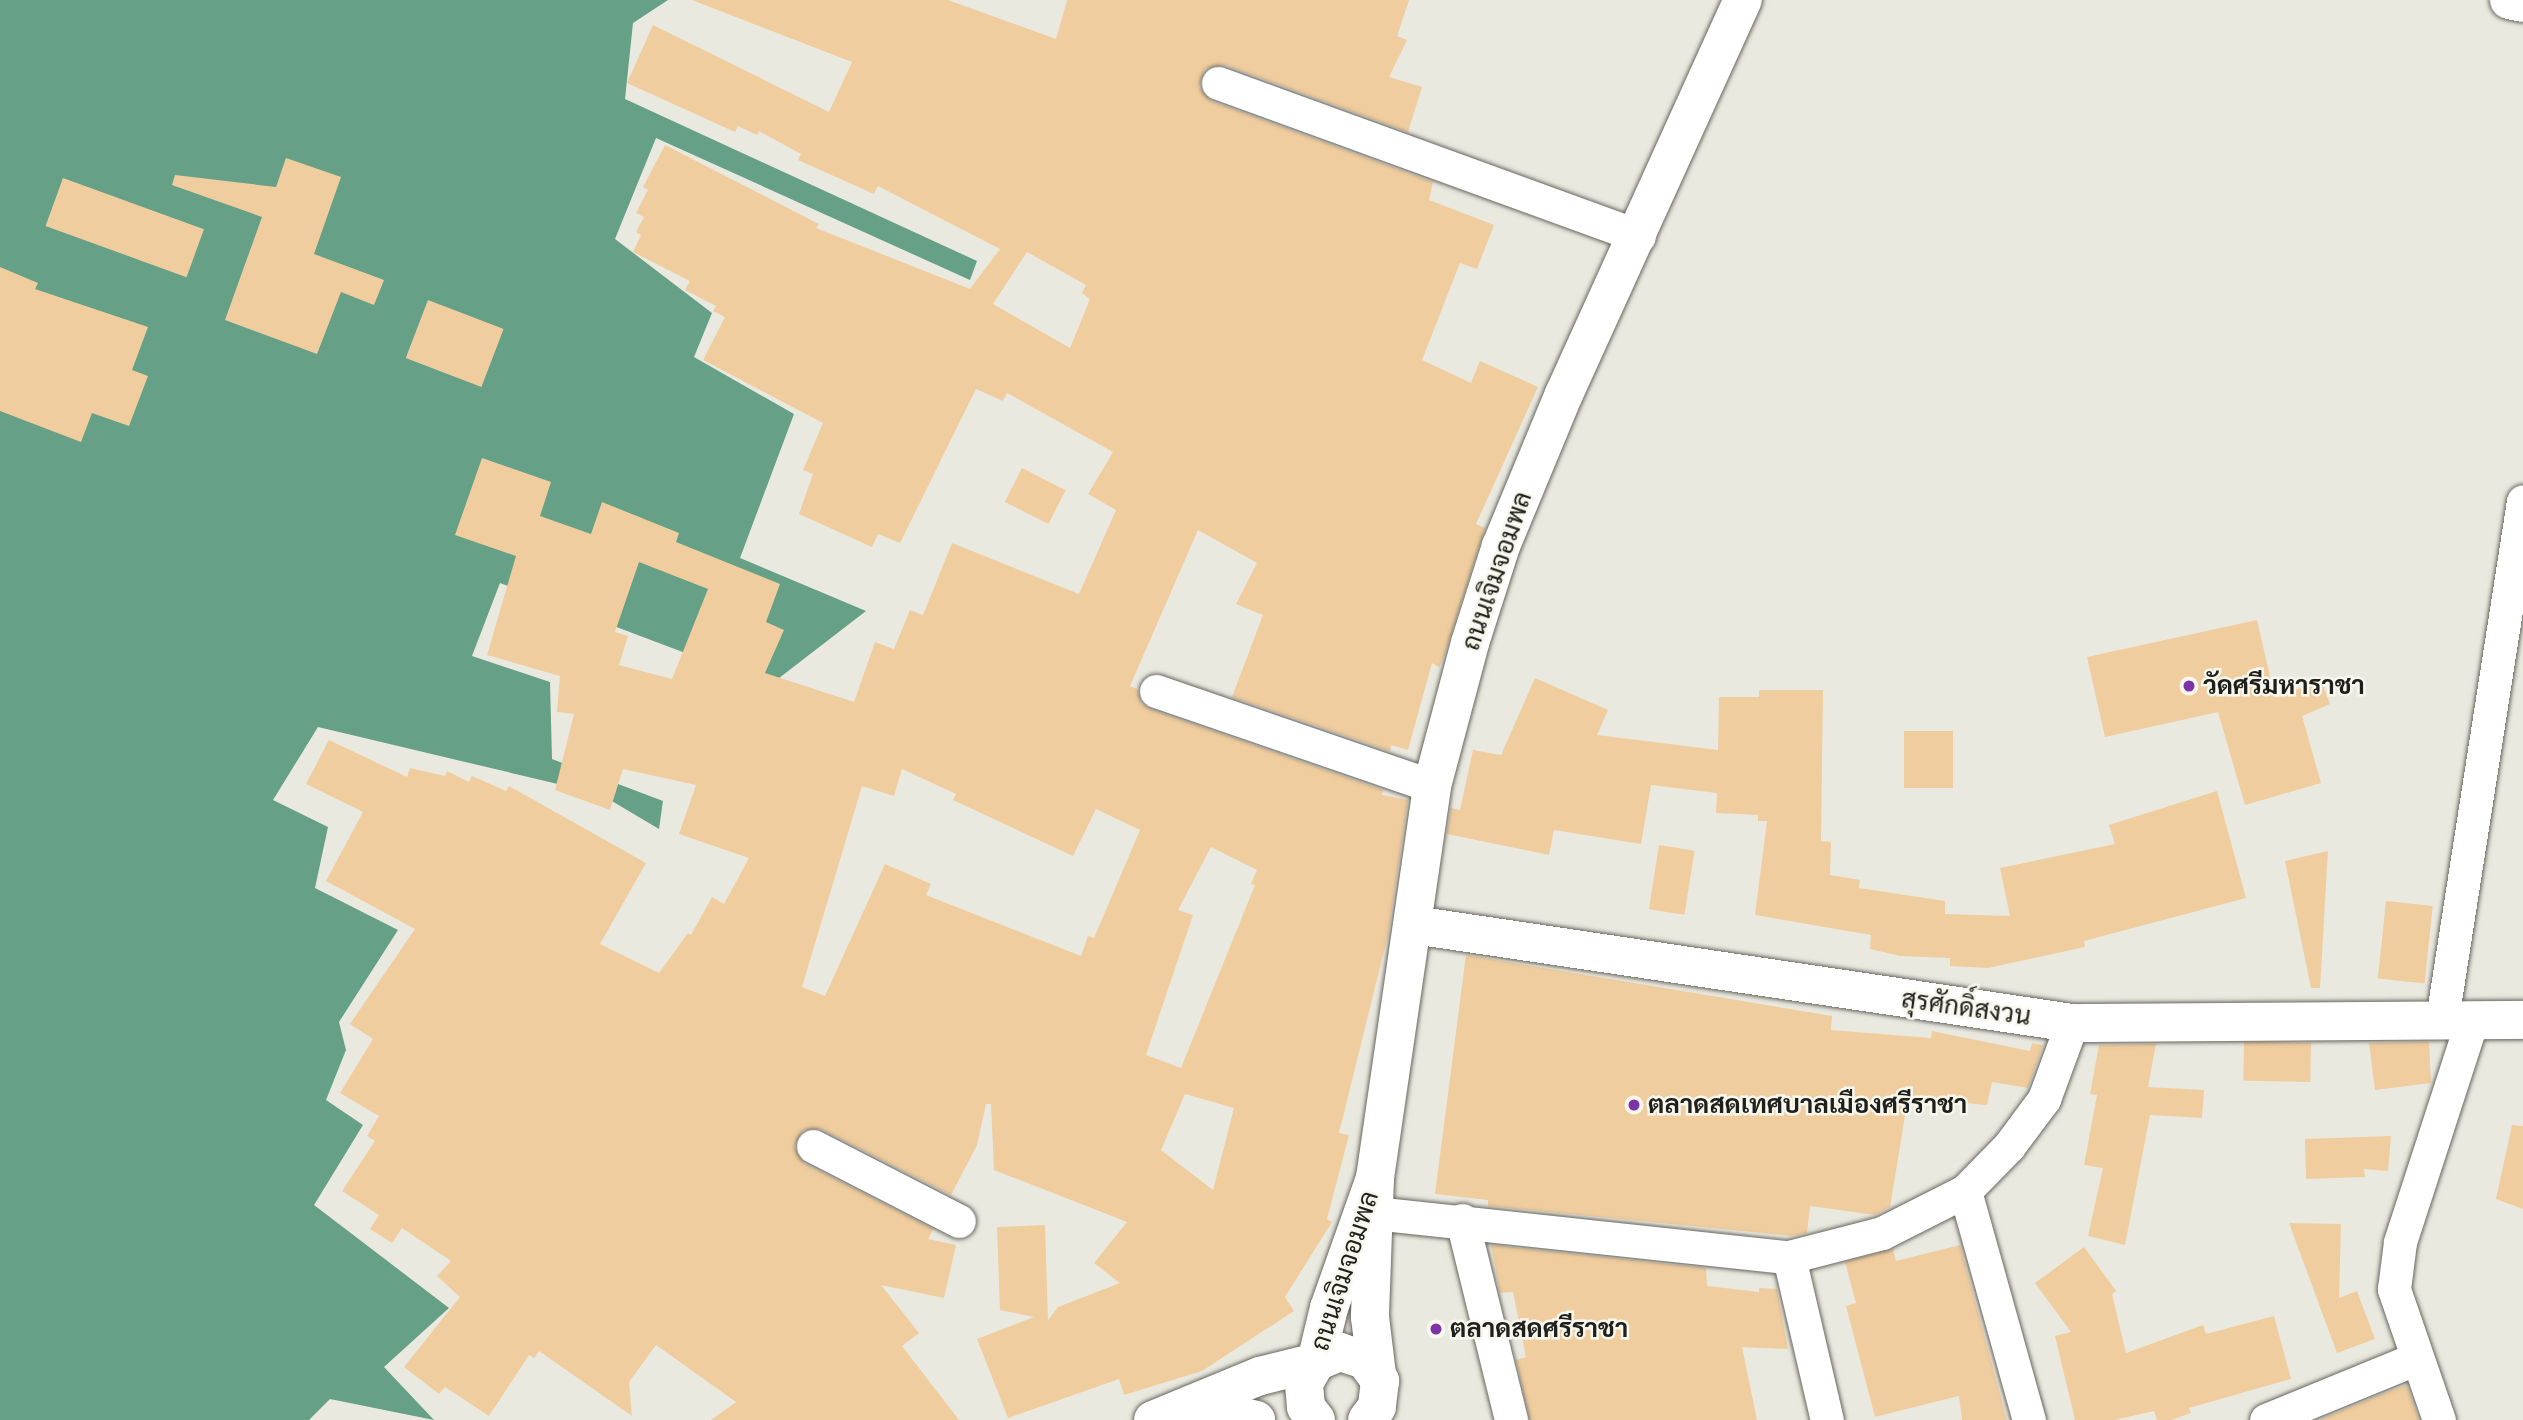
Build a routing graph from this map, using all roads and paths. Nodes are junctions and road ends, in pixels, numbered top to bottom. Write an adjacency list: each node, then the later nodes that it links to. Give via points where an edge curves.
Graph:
1 (1743, 0): 5 (main road, ถนนเจิมจอมพล)
2 (2509, 0): 3 (main road)
3 (2523, 3)
4 (1218, 83): 5 (street)
5 (1639, 236): 8 (main road, ถนนเจิมจอมพล, via 1564,394 1501,546)
6 (2523, 501): 10 (street)
7 (1156, 691): 8 (street)
8 (1432, 786): 9 (main road, ถนนเจิมจอมพล)
9 (1414, 925): 12 (main road, สุรศักดิ์สงวน); 15 (main road, ถนนเจิมจอมพล)
10 (2457, 1020): 11 (main road, สุรศักดิ์สงวน); 12 (main road, สุรศักดิ์สงวน); 20 (street, via 2400,1242 2394,1289)
11 (2523, 1020)
12 (2072, 1023): 14 (street, via 2044,1099)
13 (813, 1146): 17 (street)
14 (1965, 1191): 18 (street, via 1882,1233); 30 (street)
15 (1375, 1196): 16 (street); 19 (main road, ถนนเจิมจอมพล); 24 (main road, ถนนเจิมจอมพล, via 1370,1317)
16 (1462, 1220): 18 (street); 28 (street)
17 (959, 1221)
18 (1789, 1257): 29 (street)
19 (1335, 1290): 21 (main road, ถนนเจิมจอมพล); 22 (main road)
20 (2415, 1359): 31 (street); 32 (street)
21 (1316, 1362): 22 (main road, ถนนเจิมจอมพล); 24 (main road, via 1328,1355 1353,1354 1365,1360); 27 (main road, via 1308,1371 1303,1395)
22 (1254, 1379): 23 (main road, ถนนเจิมจอมพล)
23 (1196, 1405): 25 (main road, ถนนเจิมจอมพล); 26 (main road)
24 (1374, 1405)
25 (1153, 1420)
26 (1256, 1420)
27 (1315, 1420)
28 (1511, 1420)
29 (1827, 1420)
30 (2029, 1420)
31 (2266, 1420)
32 (2439, 1420)

